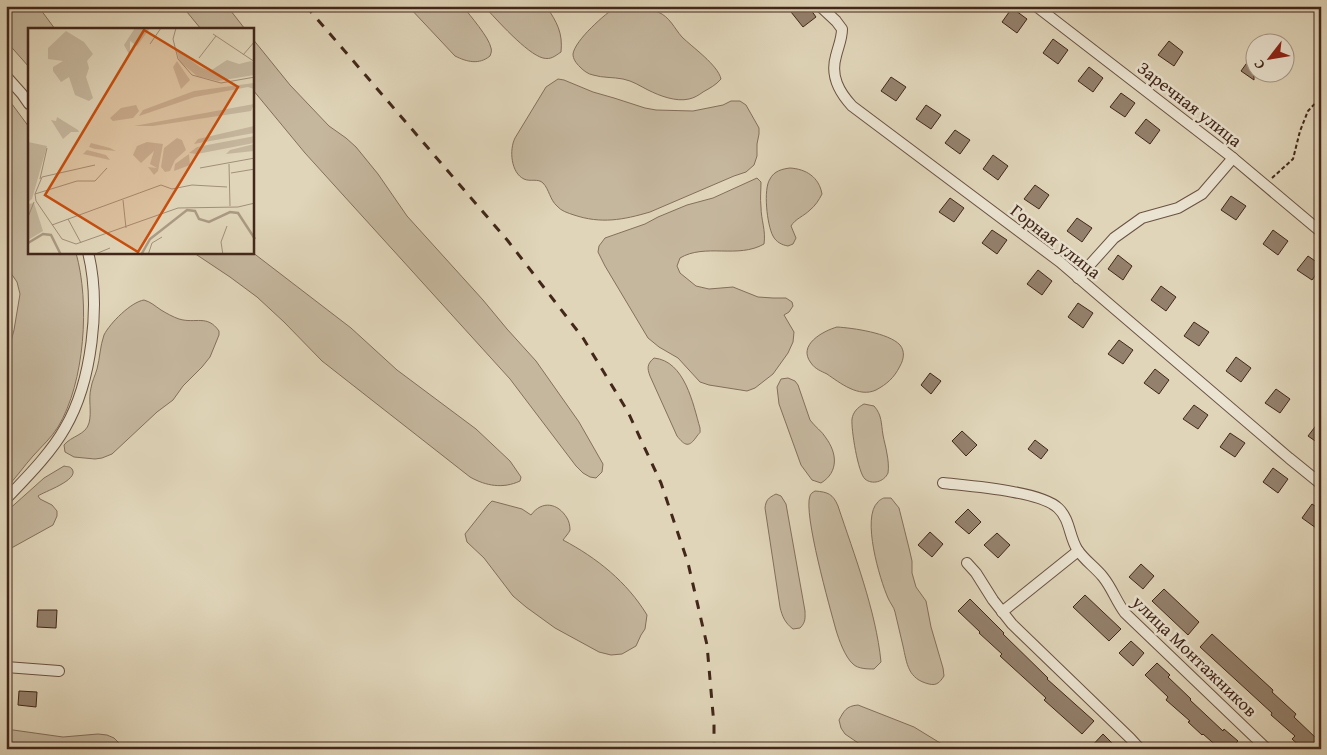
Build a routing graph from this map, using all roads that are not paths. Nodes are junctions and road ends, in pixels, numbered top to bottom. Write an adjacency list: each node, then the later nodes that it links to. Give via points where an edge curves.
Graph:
1 (820, 6): 8 (street, Горная улица, via 842,29 834,74 839,90 852,106)
2 (1036, 6): 5 (street, Заречная улица)
3 (6, 76): 4 (street)
4 (28, 103)
5 (1233, 158): 6 (street, Заречная улица); 8 (street, via 1202,194 1178,208 1142,218 1114,238)
6 (1321, 232)
7 (88, 254): 11 (street, via 94,313 92,341 81,392 65,430)
8 (1078, 278): 10 (street, Горная улица)
9 (943, 483): 12 (street, улица Монтажников, via 1042,498 1064,516)
10 (1321, 484)
11 (6, 499)
12 (1078, 551): 14 (street); 18 (street, улица Монтажников, via 1103,577 1125,613)
13 (967, 563): 14 (street)
14 (1002, 612): 17 (street)
15 (6, 667): 16 (street)
16 (60, 671)
17 (1140, 749)
18 (1267, 749)

